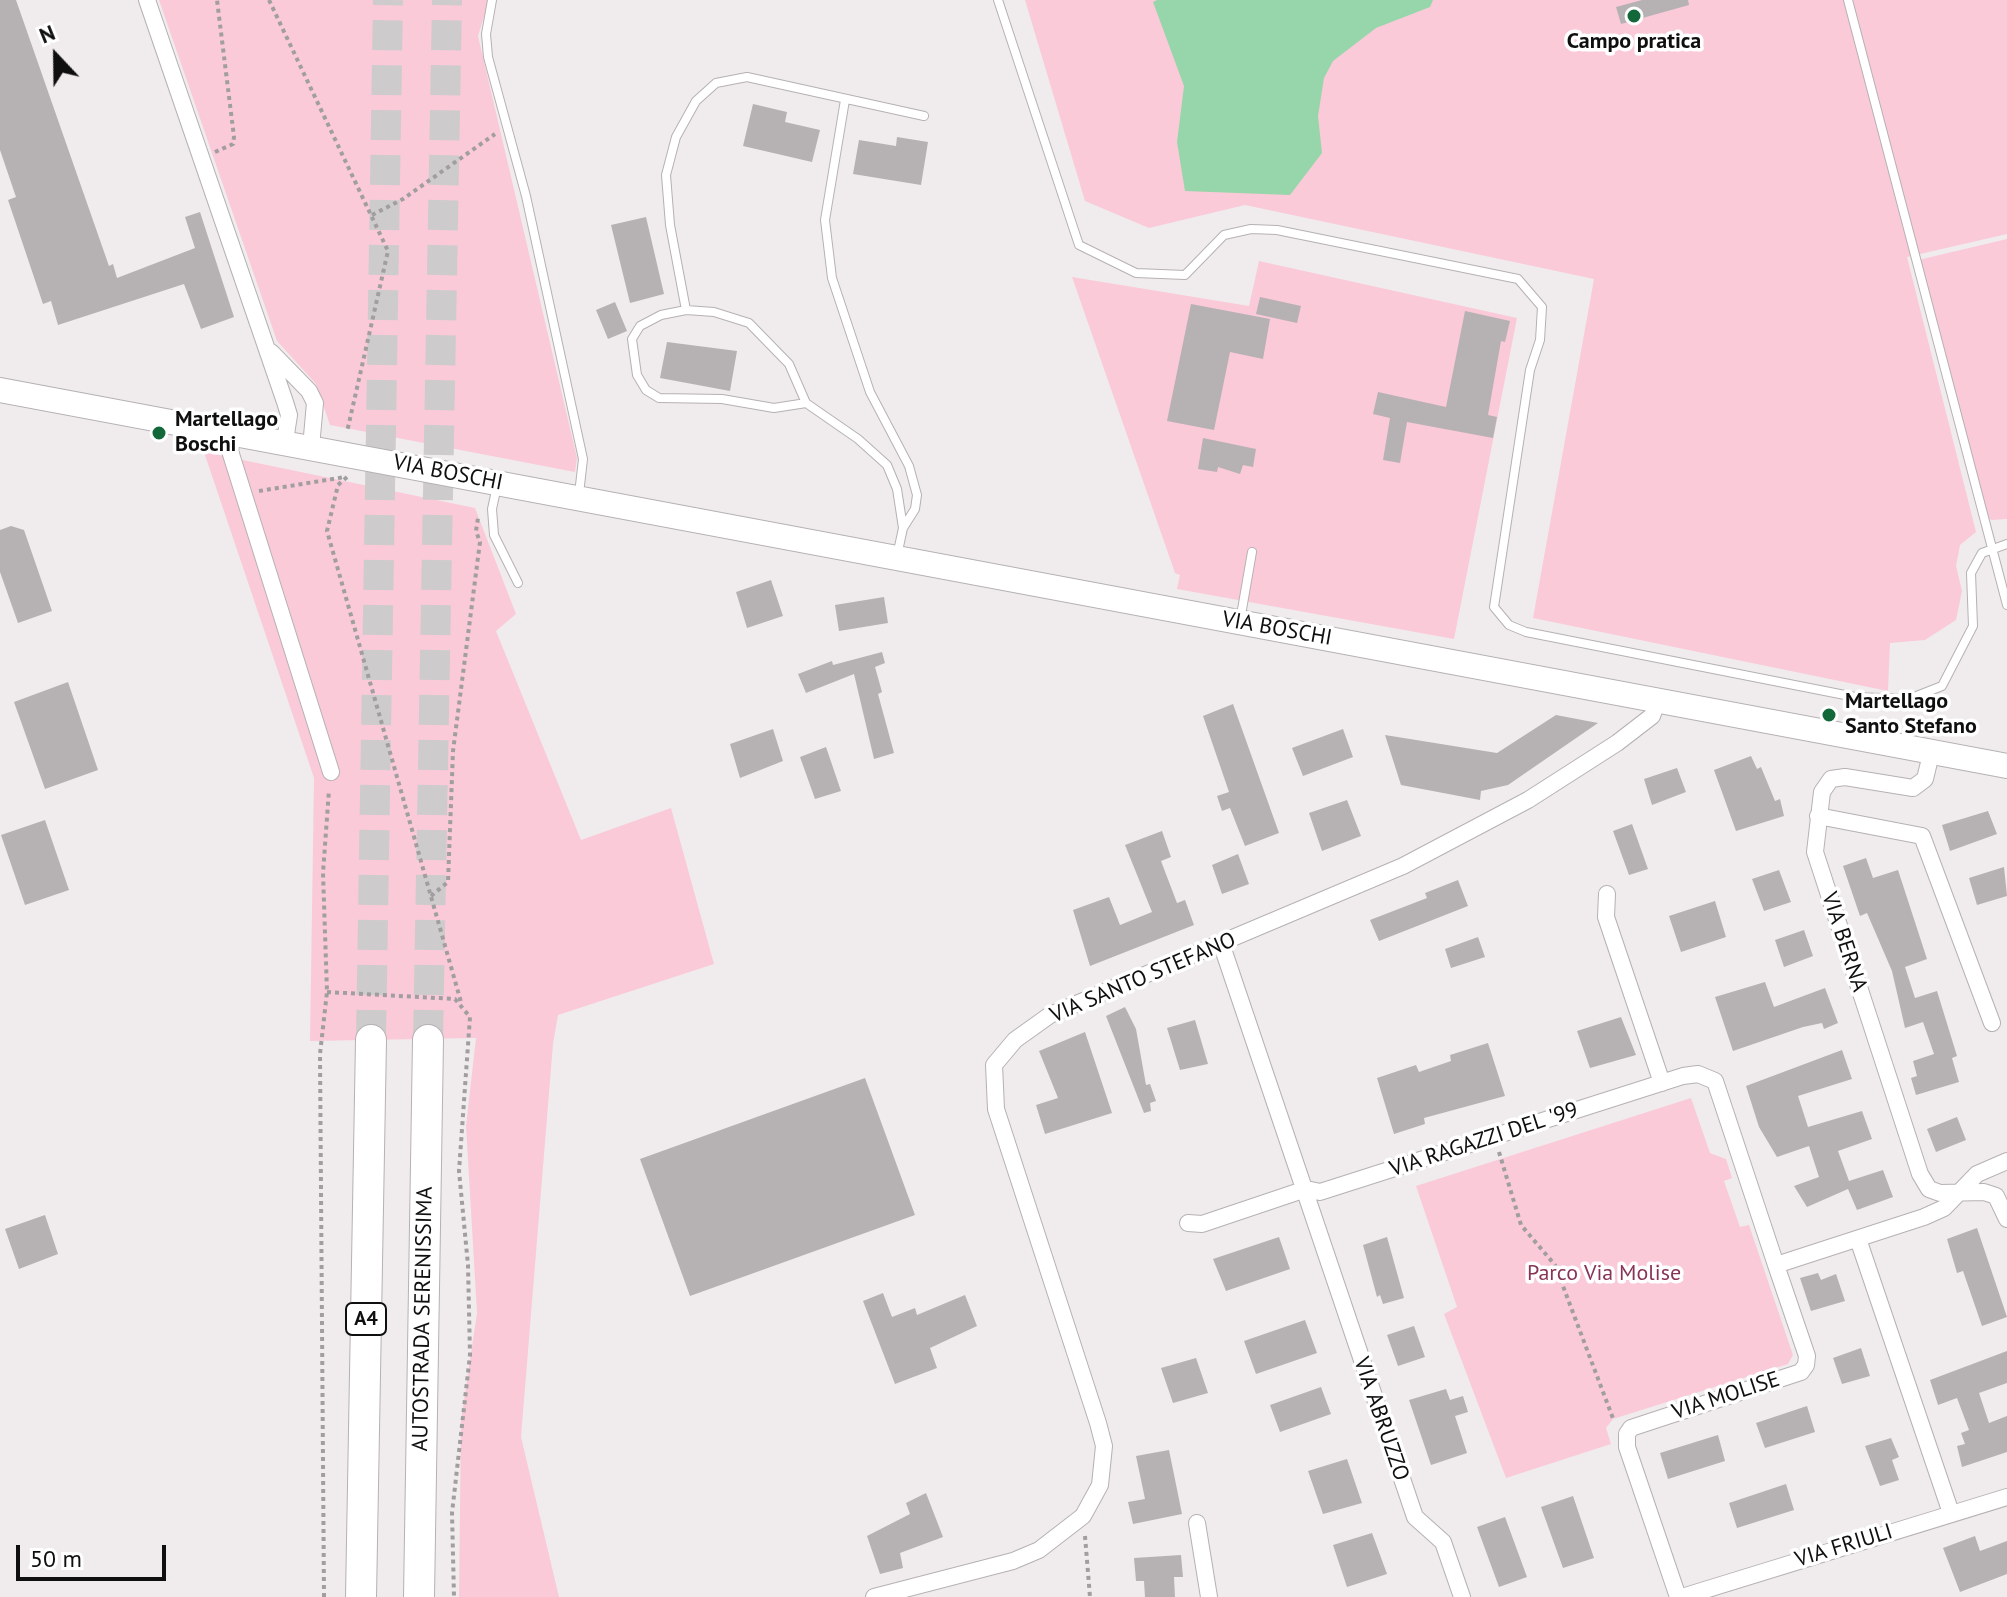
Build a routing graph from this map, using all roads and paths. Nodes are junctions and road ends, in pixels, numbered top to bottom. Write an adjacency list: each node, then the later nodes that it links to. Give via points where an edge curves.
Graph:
1 (147, 0): 10 (street)
2 (217, 0): 10 (path, via 233,144)
3 (269, 0): 11 (path)
4 (492, 0): 9 (lane, via 488,57)
5 (998, 0): 27 (lane, via 1079,245 1136,273 1185,275 1224,235 1277,230 1518,279 1542,307 1494,607 1509,625 1855,697 1909,699 1942,686 1973,626 1971,573 1982,553)
6 (1848, 0): 27 (lane)
7 (845, 100): 8 (lane); 12 (lane, via 747,77 716,83 696,101 676,137 666,175); 25 (lane, via 825,220 832,278 870,392 909,466 917,495)
8 (924, 116)
9 (507, 127): 11 (path); 24 (lane, via 583,459)
10 (202, 159): 13 (street)
11 (371, 215): 17 (path, via 388,251)
12 (686, 310): 15 (lane, via 749,323 789,364); 15 (lane, via 640,326 632,339 634,367 646,390 659,398 722,399 774,408)
13 (267, 347): 18 (street, via 289,415); 19 (street, via 315,403)
14 (0, 390): 16 (main road, VIA BOSCHI)
15 (806, 403): 25 (lane, via 887,465)
16 (233, 432): 18 (main road, VIA BOSCHI); 23 (street, via 230,451)
17 (346, 435)
18 (285, 441): 19 (main road, VIA BOSCHI)
19 (311, 447): 22 (main road, VIA BOSCHI)
20 (347, 477): 21 (path); 23 (path); 39 (path, via 338,485 327,531)
21 (360, 479)
22 (493, 493): 24 (main road, VIA BOSCHI); 30 (lane, via 494,535); 39 (path, via 477,520 480,542 453,751 448,882)
23 (244, 494): 36 (street)
24 (578, 498): 29 (main road, VIA BOSCHI)
25 (903, 528): 29 (lane)
26 (2007, 544): 27 (lane)
27 (1994, 546): 31 (lane)
28 (1252, 552): 32 (lane)
29 (896, 559): 32 (main road, VIA BOSCHI)
30 (518, 583)
31 (2007, 605)
32 (1240, 622): 33 (main road, VIA BOSCHI)
33 (1657, 703): 34 (main road, VIA BOSCHI); 40 (street, VIA SANTO STEFANO, via 1652,716 1617,743 1528,800 1403,866)
34 (1931, 754): 35 (main road, VIA BOSCHI); 37 (street, VIA BERNA, via 1925,779 1913,788 1831,779 1822,792)
35 (2007, 766)
36 (331, 772): 61 (path, via 323,873 327,992 320,1054)
37 (1818, 816): 42 (street, via 1922,836); 50 (street, VIA BERNA, via 1815,852 1920,1174 1929,1189)
38 (1607, 894): 45 (street, via 1606,917)
39 (431, 896): 41 (path)
40 (1221, 943): 49 (street); 58 (street, VIA SANTO STEFANO, via 1050,1015 1015,1040 994,1065 996,1109 1104,1446 1100,1485)
41 (462, 1004)
42 (1992, 1023)
43 (371, 1040): 62 (highway, A4)
44 (428, 1040): 63 (highway, AUTOSTRADA SERENISSIMA)
45 (1662, 1083): 46 (street, VIA RAGAZZI DEL '99, via 1698,1074 1715,1081); 49 (street, VIA RAGAZZI DEL '99, via 1320,1192)
46 (1719, 1092): 54 (street, VIA MOLISE)
47 (1501, 1158): 55 (path, via 1521,1225 1555,1265 1615,1424)
48 (2007, 1161): 50 (street, via 1977,1174)
49 (1306, 1189): 52 (street, VIA RAGAZZI DEL '99, via 1202,1224); 68 (street, VIA ABRUZZO, via 1415,1517 1443,1542)
50 (1961, 1192): 51 (street, VIA BERNA, via 1996,1196); 53 (street, via 1944,1208)
51 (2007, 1219)
52 (1188, 1223)
53 (1858, 1239): 54 (street); 57 (street)
54 (1776, 1265): 55 (street, VIA MOLISE, via 1807,1356 1801,1372 1640,1423)
55 (1627, 1434): 69 (street, via 1627,1447)
56 (2007, 1497): 57 (street, VIA FRIULI)
57 (1951, 1513): 69 (street, VIA FRIULI)
58 (1083, 1516): 65 (street, VIA SANTO STEFANO, via 1049,1543 1013,1561); 66 (path)
59 (1197, 1523): 67 (street)
60 (454, 1588): 64 (path)
61 (324, 1597)
62 (361, 1597)
63 (419, 1597)
64 (457, 1597)
65 (874, 1597)
66 (1090, 1597)
67 (1209, 1597)
68 (1462, 1597)
69 (1680, 1597)

